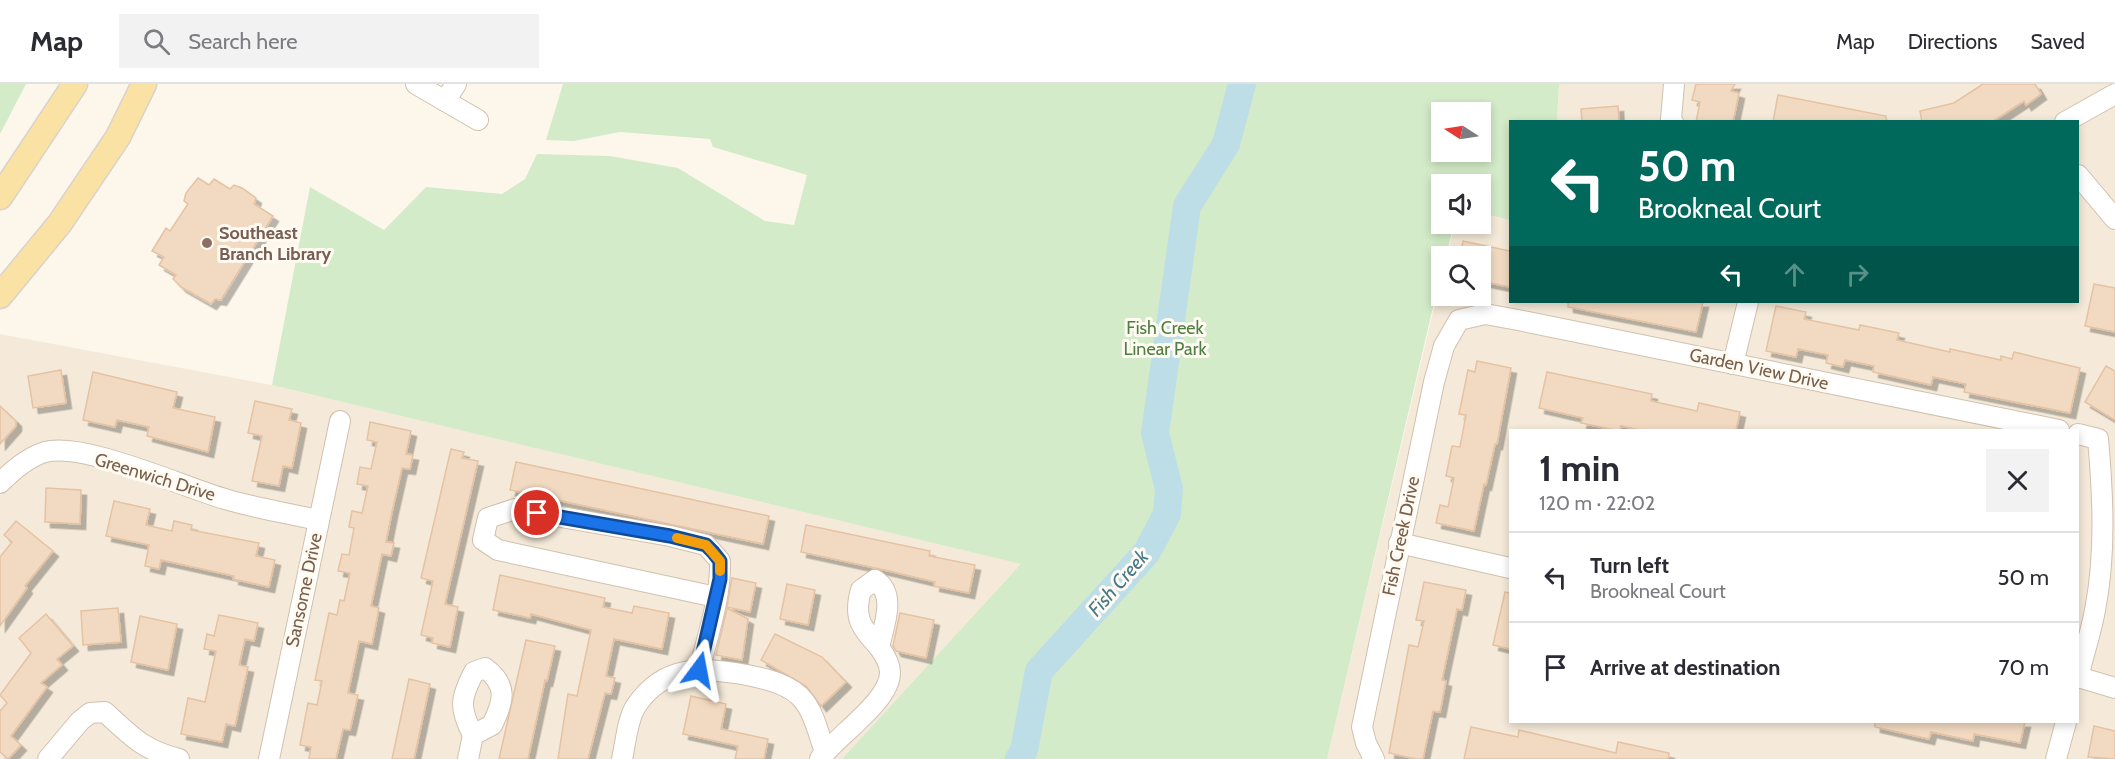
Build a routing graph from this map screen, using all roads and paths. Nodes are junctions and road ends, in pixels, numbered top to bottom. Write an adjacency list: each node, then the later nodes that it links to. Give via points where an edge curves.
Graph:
1 (75, 84): 12 (main road)
2 (144, 84): 14 (main road, via 111,146 60,223)
3 (416, 84): 7 (street)
4 (456, 84): 7 (street)
5 (1674, 84): 9 (street)
6 (2115, 94): 10 (street)
7 (445, 101): 8 (street)
8 (478, 120)
9 (1672, 120)
10 (2069, 120)
11 (2079, 176): 13 (street)
12 (0, 197)
13 (2115, 219)
14 (0, 296)
15 (1748, 303): 17 (street)
16 (1459, 321): 17 (street, Garden View Drive, via 1485,314); 23 (street, Fish Creek Drive, via 1444,346 1434,382)
17 (1733, 364): 19 (street, Garden View Drive)
18 (340, 421): 22 (street, Sansome Drive)
19 (2054, 429)
20 (2079, 434): 28 (street, via 2098,438 2102,520 2095,611)
21 (0, 483): 22 (street, Greenwich Drive, via 45,452 71,451 170,478 224,499)
22 (318, 520): 37 (street, Sansome Drive)
23 (1399, 543): 24 (street); 34 (street, Fish Creek Drive, via 1362,727)
24 (1509, 568)
25 (716, 597): 25 (street, via 720,561 706,545 515,509 488,518 483,540 498,550); 27 (street)
26 (879, 647): 33 (street, via 890,671 889,681 880,696)
27 (699, 670): 33 (street, via 768,679 804,700); 39 (street, via 677,672 653,687 636,707)
28 (2079, 673)
29 (2079, 677): 30 (street)
30 (2115, 688)
31 (2066, 723): 40 (street)
32 (473, 735): 38 (street)
33 (823, 756)
34 (1372, 757)
35 (48, 759): 36 (street, via 80,721 90,713 105,712 134,740)
36 (178, 759)
37 (269, 759)
38 (468, 759)
39 (622, 759)
40 (2056, 759)

